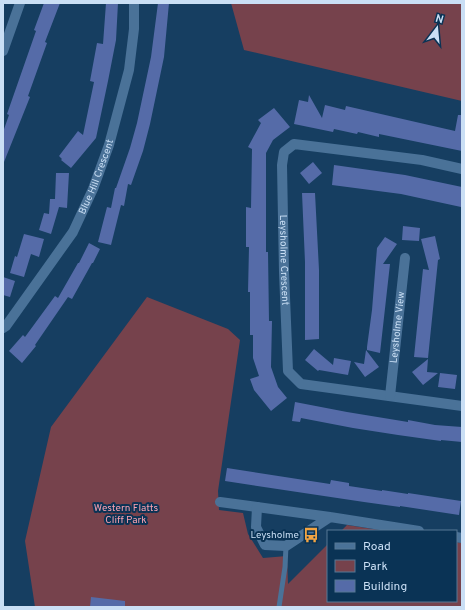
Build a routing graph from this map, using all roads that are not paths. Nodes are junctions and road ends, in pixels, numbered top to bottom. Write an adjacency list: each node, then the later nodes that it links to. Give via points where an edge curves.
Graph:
1 (20, 3): 3 (street)
2 (134, 3): 7 (street, Blue Hill Crescent, via 129,70 109,145 93,189 73,232)
3 (5, 40): 4 (street)
4 (3, 51)
5 (462, 169): 8 (street, Leysholme Crescent, via 422,160 294,144 284,152 282,165 288,371 301,384)
6 (405, 258): 8 (street, Leysholme View)
7 (3, 328)
8 (390, 396): 9 (street, Leysholme Crescent)
9 (462, 406)
10 (220, 502): 11 (street)
11 (257, 508): 12 (street); 14 (street, via 256,527 265,545)
12 (330, 517): 13 (street); 14 (street)
13 (413, 530)
14 (286, 546): 15 (lane)
15 (279, 607)

